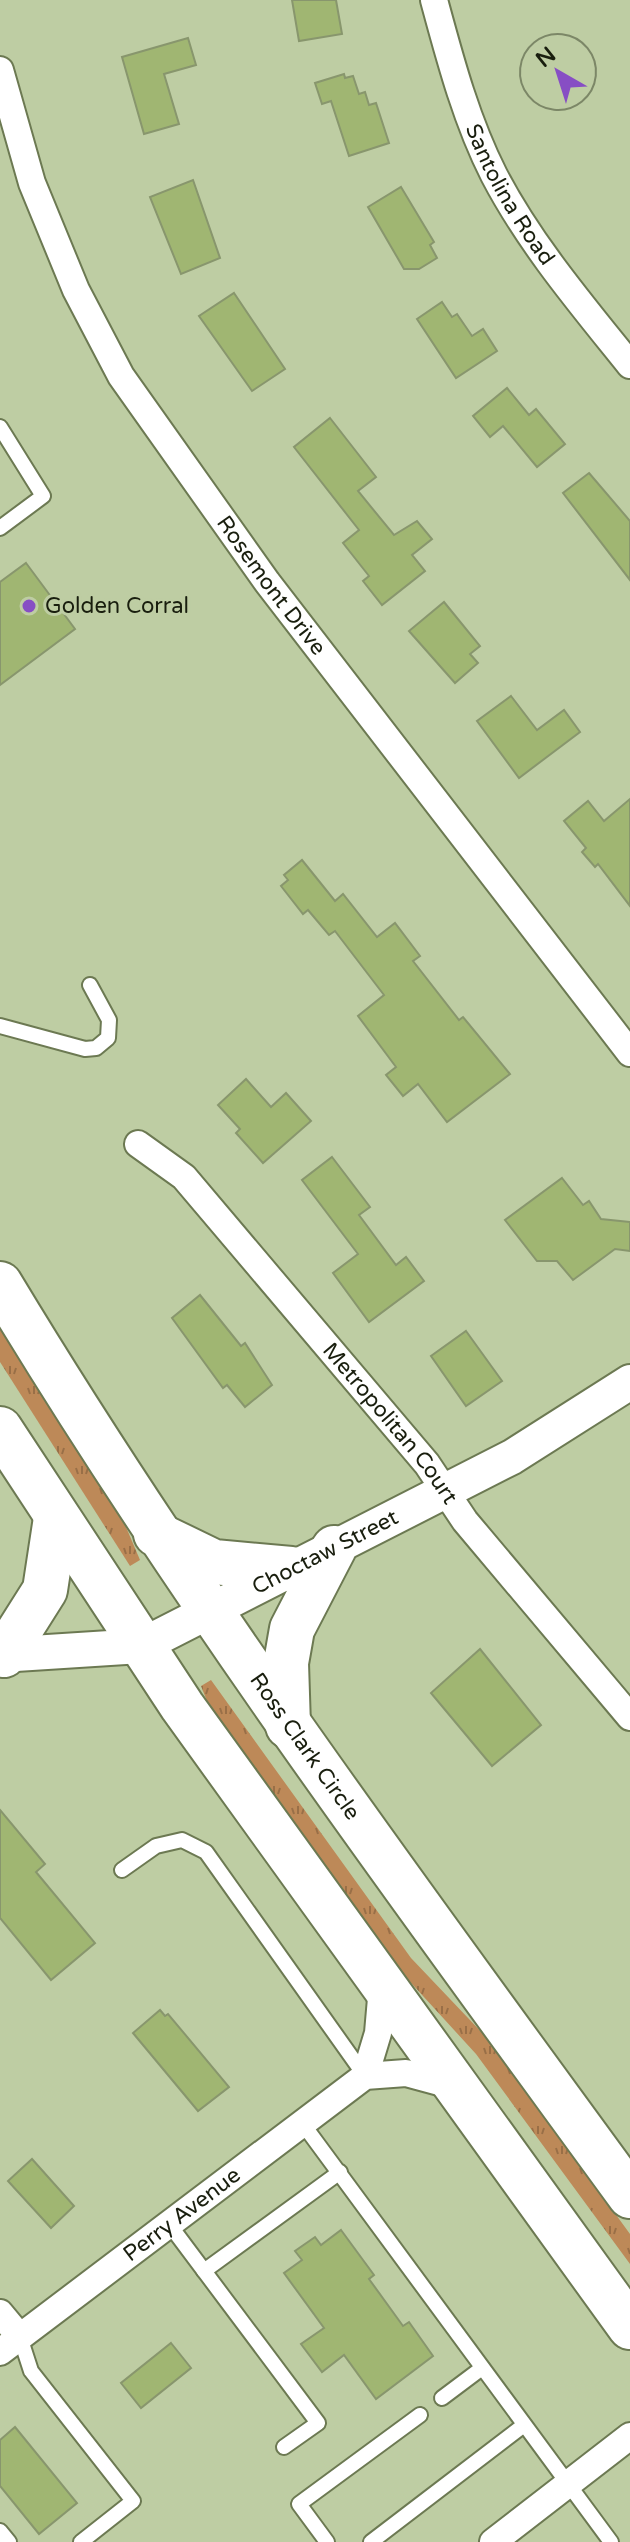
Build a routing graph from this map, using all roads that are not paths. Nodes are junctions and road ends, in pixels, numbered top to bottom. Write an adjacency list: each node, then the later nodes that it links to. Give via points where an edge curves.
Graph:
1 (434, 0): 3 (street, Santolina Road, via 468,116 493,173 554,270)
2 (0, 70): 8 (street, Rosemont Drive, via 32,183 76,290 121,376 267,582)
3 (630, 365)
4 (0, 428): 5 (lane, via 43,496)
5 (0, 528)
6 (90, 985): 7 (lane, via 110,1026 108,1038 96,1048)
7 (0, 1026)
8 (630, 1053)
9 (138, 1144): 13 (street, Metropolitan Court, via 184,1177)
10 (0, 1284): 15 (highway, Ross Clark Circle)
11 (630, 1382): 13 (street, Choctaw Street)
12 (0, 1429): 14 (highway)
13 (446, 1492): 16 (street, Choctaw Street); 21 (street, Metropolitan Court)
14 (56, 1518): 19 (highway); 20 (highway, via 45,1590)
15 (155, 1533): 17 (highway, via 214,1562); 18 (highway, Ross Clark Circle)
16 (334, 1548): 17 (street, Choctaw Street); 22 (highway, via 292,1629 286,1663)
17 (291, 1569): 18 (street, Choctaw Street)
18 (209, 1611): 19 (street, Choctaw Street); 22 (highway, Ross Clark Circle)
19 (141, 1646): 20 (street, Choctaw Street); 24 (highway)
20 (2, 1655)
21 (630, 1717)
22 (288, 1726): 29 (highway, Ross Clark Circle)
23 (122, 1870): 25 (lane, via 156,1846 182,1840 206,1852)
24 (382, 1987): 25 (street, via 378,2033); 26 (highway)
25 (365, 2076): 26 (street, via 406,2073); 27 (street, Perry Avenue)
26 (454, 2086): 33 (highway)
27 (303, 2124): 28 (lane); 30 (street, Perry Avenue)
28 (340, 2172): 31 (lane); 35 (lane)
29 (630, 2196)
30 (169, 2224): 31 (lane); 34 (street, Perry Avenue)
31 (204, 2271): 40 (lane, via 318,2423)
32 (0, 2313): 34 (street)
33 (626, 2319)
34 (10, 2345): 44 (lane, via 133,2501)
35 (482, 2368): 36 (lane); 38 (lane)
36 (442, 2398)
37 (420, 2415): 45 (lane, via 299,2504)
38 (524, 2425): 41 (lane); 46 (lane)
39 (630, 2436): 41 (street)
40 (284, 2447)
41 (567, 2484): 47 (street); 48 (lane)
42 (0, 2531): 43 (lane)
43 (9, 2542)
44 (81, 2542)
45 (327, 2542)
46 (371, 2542)
47 (493, 2542)
48 (611, 2542)

